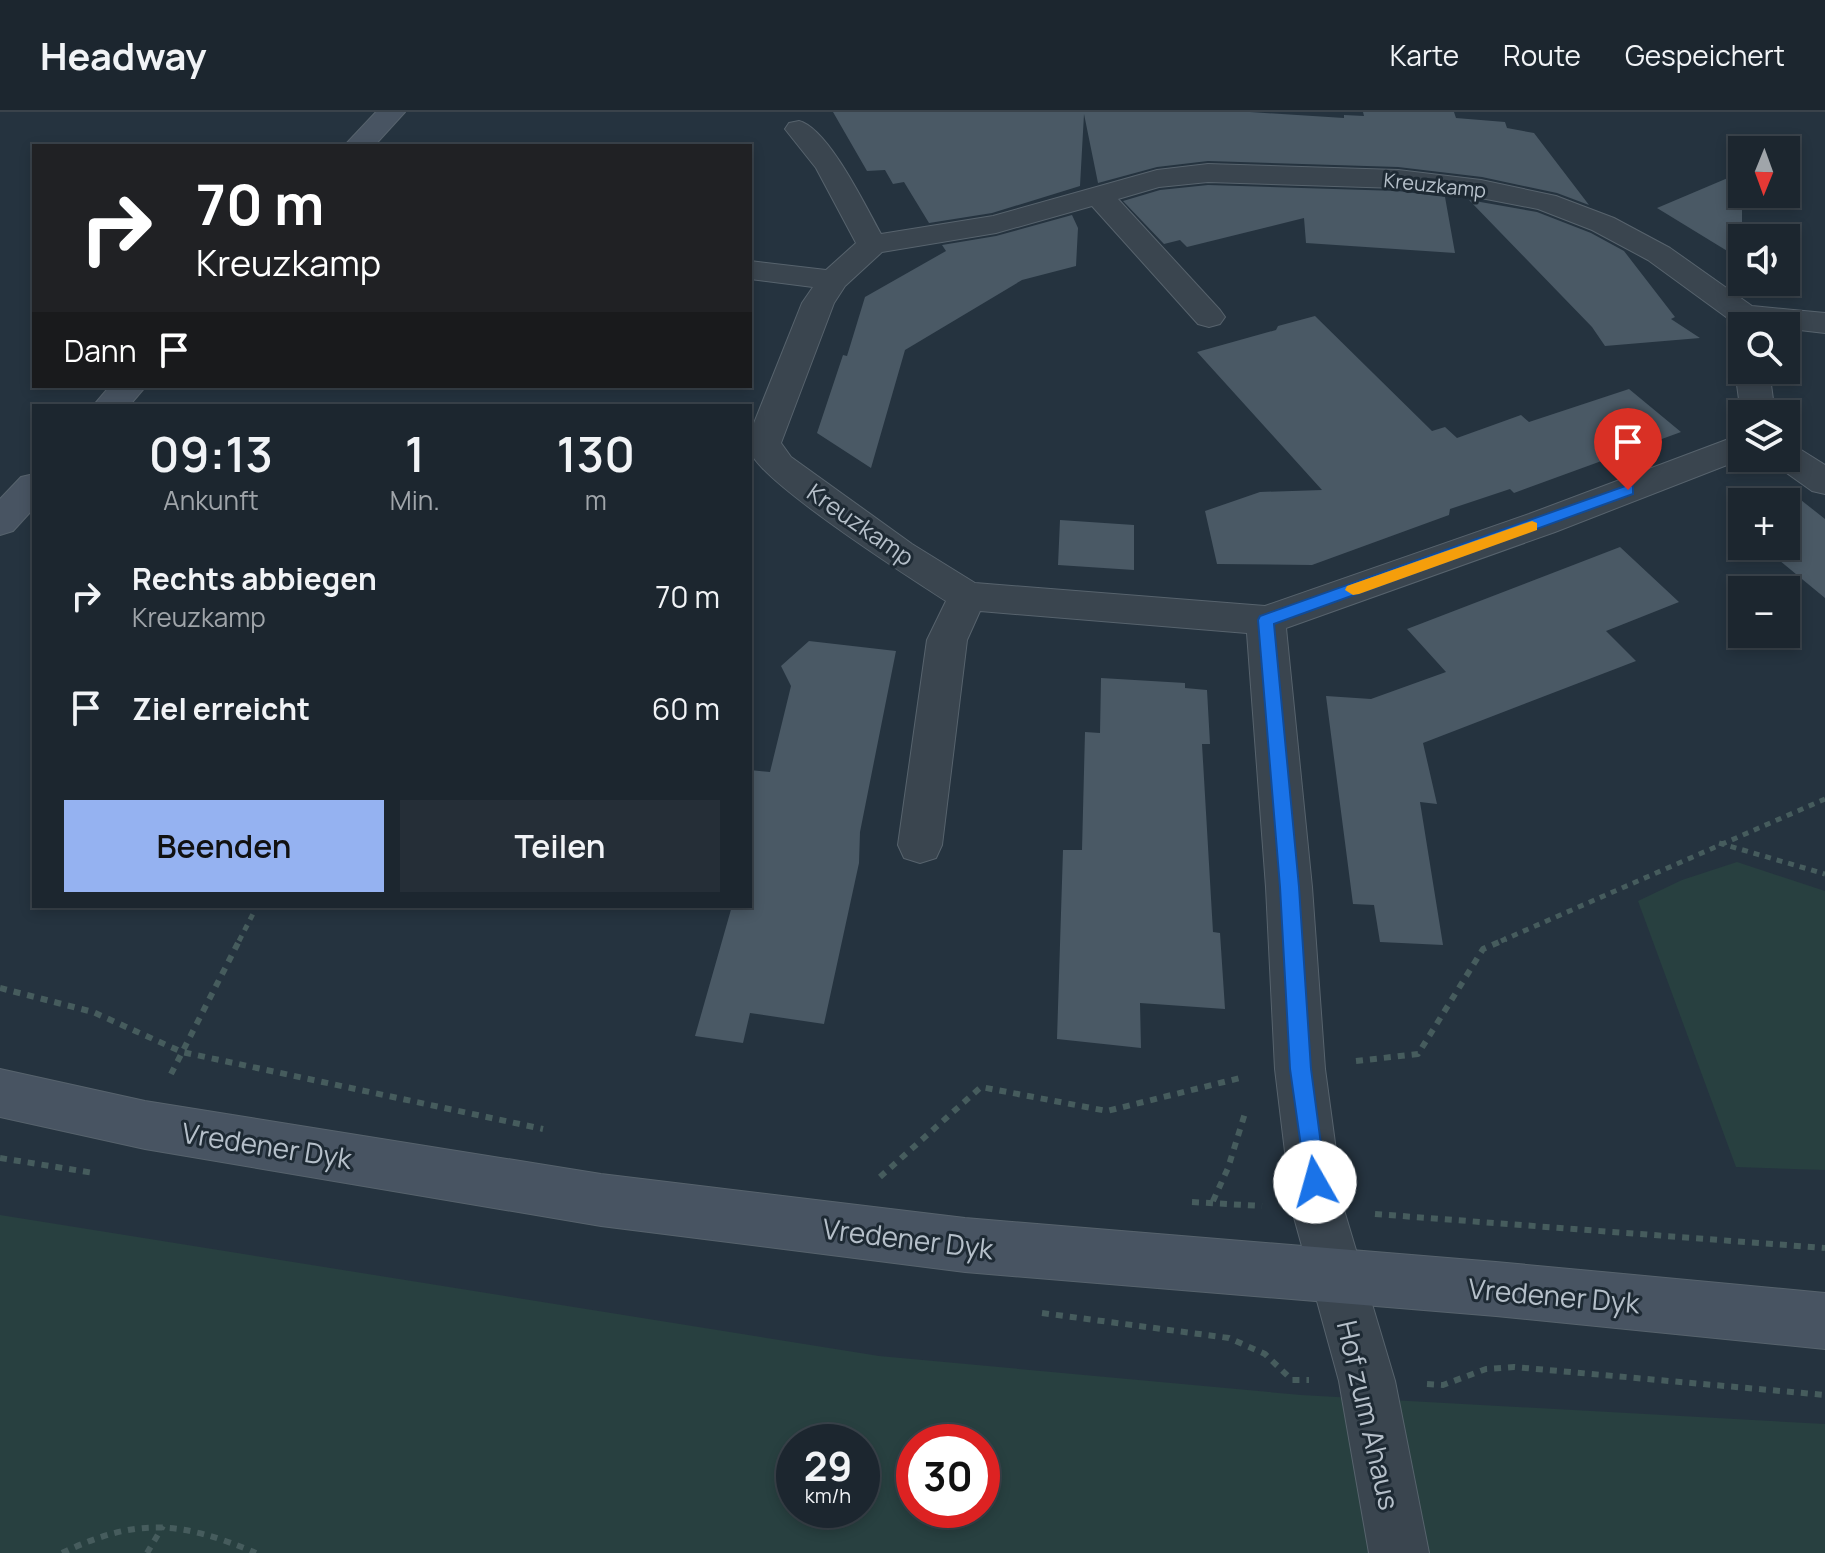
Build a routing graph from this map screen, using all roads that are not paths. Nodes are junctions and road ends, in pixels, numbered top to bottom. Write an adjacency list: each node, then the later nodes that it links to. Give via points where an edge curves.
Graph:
1 (391, 112): 3 (main road)
2 (799, 129): 5 (street, via 829,166)
3 (360, 144)
4 (1097, 194): 5 (street, Kreuzkamp, via 996,224); 8 (street, Kreuzkamp, via 1208,173 1398,179 1481,189 1546,202 1603,224 1659,254); 9 (street)
5 (872, 245): 7 (street, Kreuzkamp)
6 (752, 270): 7 (street)
7 (833, 280): 14 (street, Kreuzkamp)
8 (1733, 312)
9 (1209, 317)
10 (1800, 322): 11 (street, Kreuzkamp)
11 (1825, 323)
12 (127, 388): 13 (main road)
13 (112, 404)
14 (756, 444): 20 (street, Kreuzkamp, via 899,553)
15 (1728, 451): 21 (street, Kreuzkamp)
16 (1800, 465): 17 (street)
17 (1825, 482)
18 (32, 488): 19 (main road)
19 (0, 522)
20 (967, 596): 21 (street, Kreuzkamp); 22 (street, via 947,640)
21 (1266, 620): 24 (street, via 1288,872 1279,1071)
22 (920, 845)
23 (0, 1093): 24 (main road, Vredener Dyk, via 145,1125 601,1200 965,1245)
24 (1337, 1278): 25 (main road, Vredener Dyk); 26 (street, Hof zum Ahaus, via 1367,1381)
25 (1825, 1321)
26 (1399, 1553)

